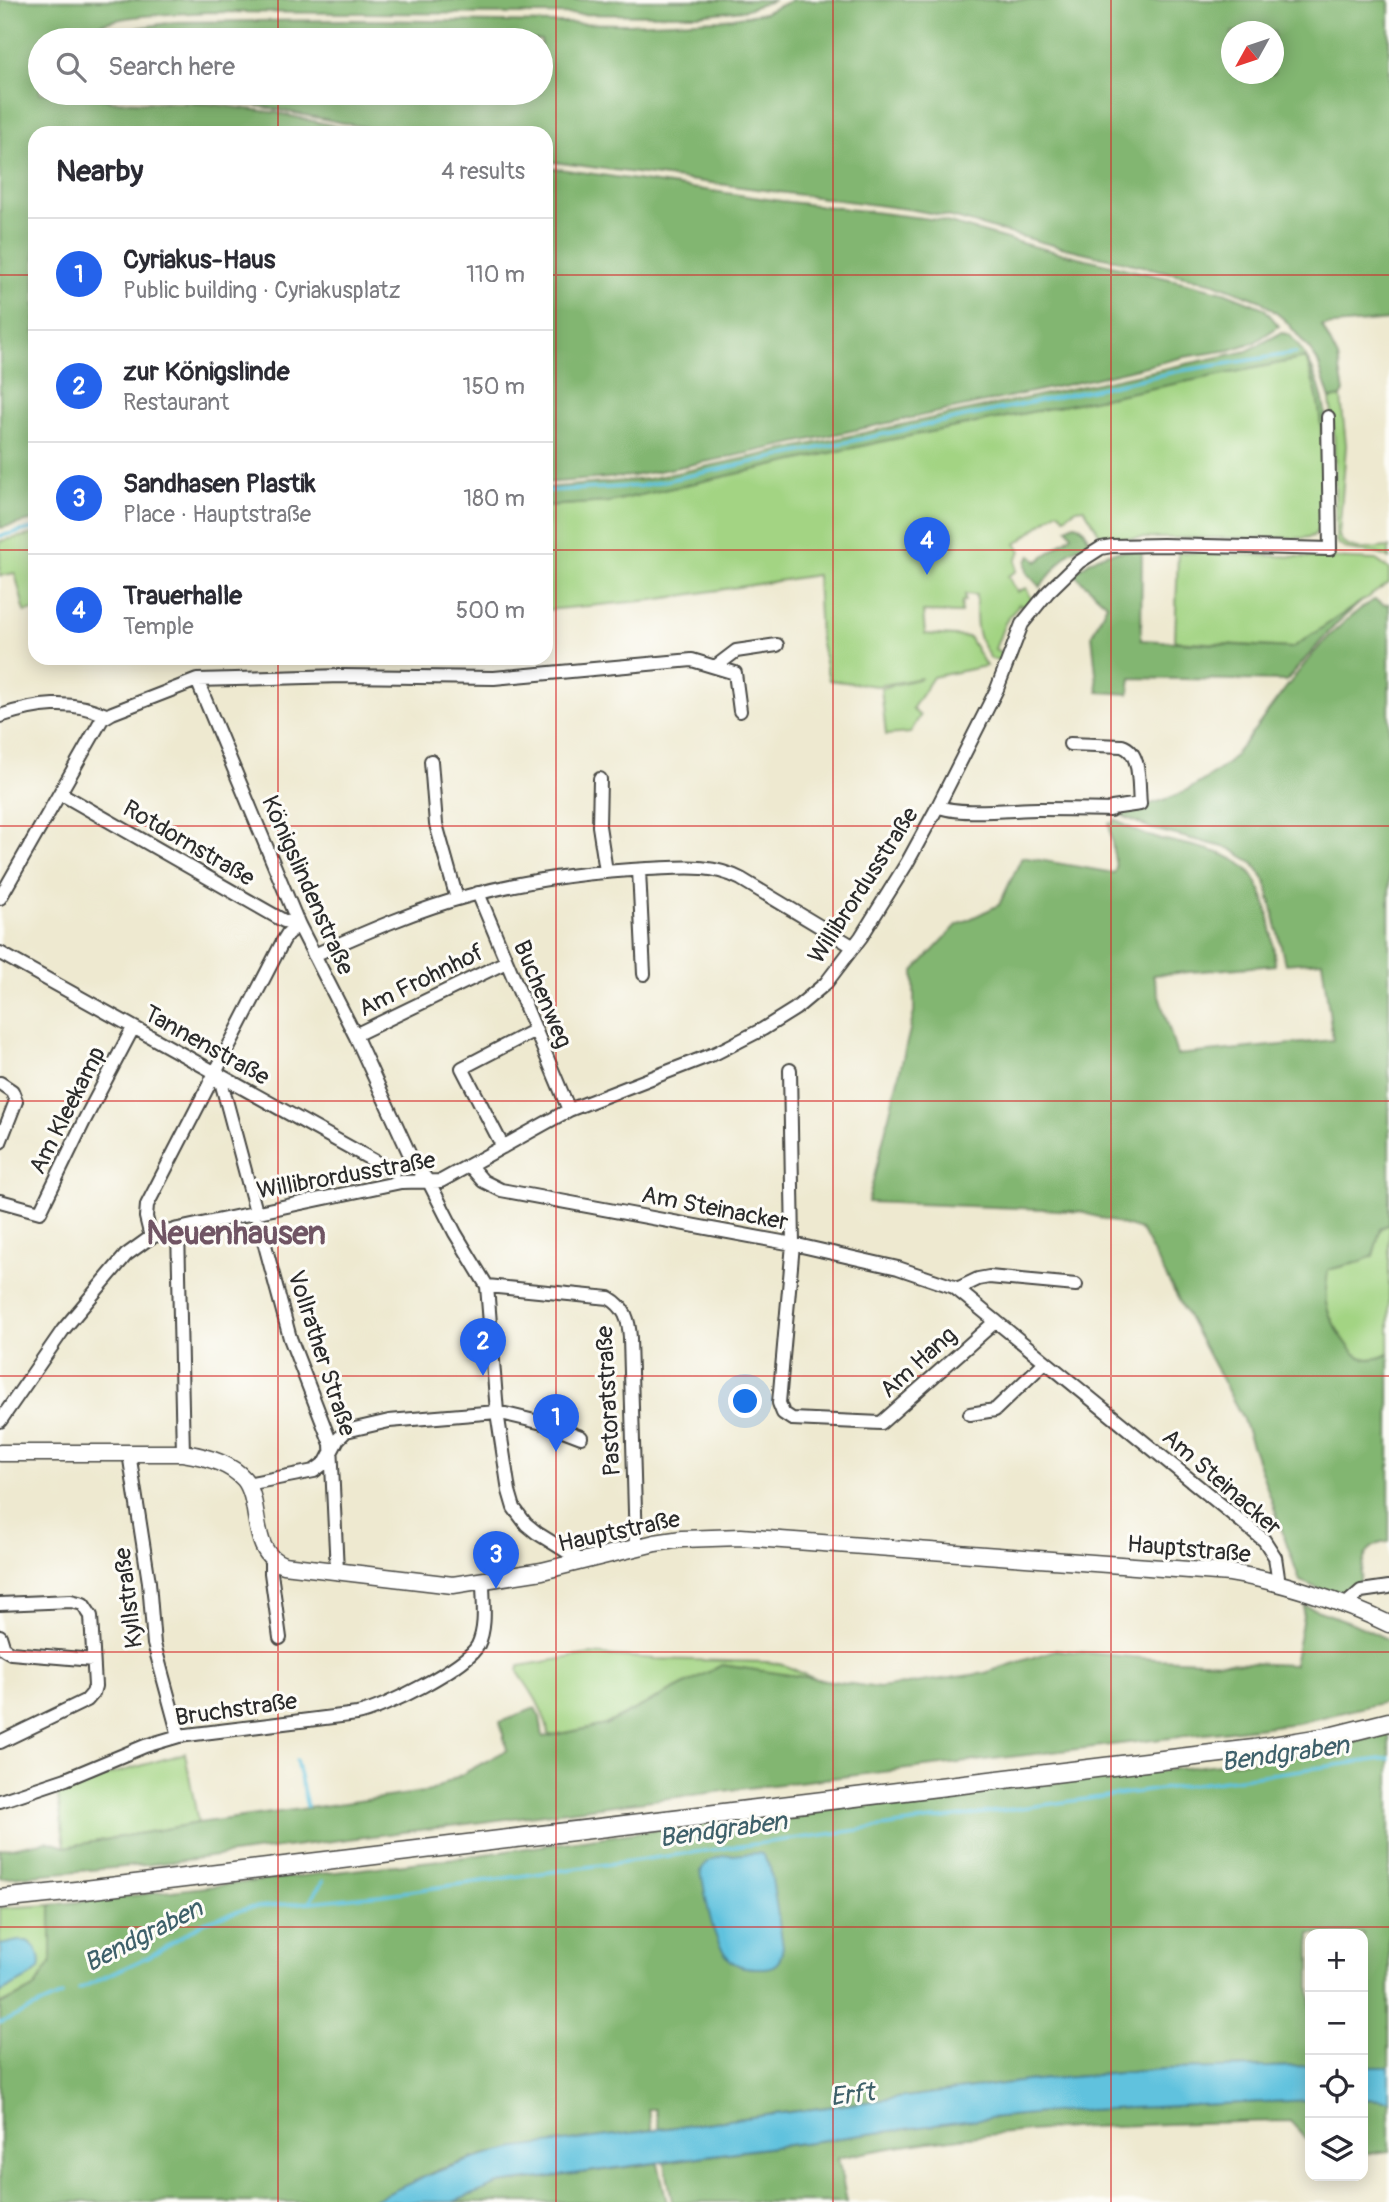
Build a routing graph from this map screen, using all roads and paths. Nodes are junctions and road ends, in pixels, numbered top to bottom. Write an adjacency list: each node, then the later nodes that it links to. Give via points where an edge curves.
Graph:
1 (1328, 417): 12 (street, Willibrordusstraße, via 1330,549 1142,545 1106,547 1089,554 1022,624 997,689)
2 (777, 645): 3 (street, via 736,651)
3 (715, 667): 4 (street, via 692,660 494,678); 5 (street, via 735,674)
4 (197, 680): 6 (street); 18 (street, Königslindenstraße)
5 (740, 711)
6 (106, 715): 7 (street, via 56,704); 11 (street)
7 (0, 716)
8 (1070, 744): 12 (street, via 1129,748 1135,758 1140,804 1110,810 985,811)
9 (431, 761): 17 (street, via 436,824)
10 (600, 779): 14 (street, via 598,826)
11 (60, 793): 16 (street); 18 (street, Rotdornstraße, via 284,921)
12 (938, 806): 19 (street, Willibrordusstraße)
13 (639, 870): 14 (street); 19 (street, via 723,870); 23 (street)
14 (606, 871): 15 (street)
15 (478, 893): 17 (street); 22 (street, Buchenweg)
16 (0, 898)
17 (457, 899): 21 (street)
18 (299, 925): 21 (street, Königslindenstraße); 28 (street, via 286,936)
19 (854, 947): 30 (street, Willibrordusstraße, via 816,991 763,1029 716,1053)
20 (0, 953): 24 (street, Tannenstraße)
21 (314, 955): 26 (street, Königslindenstraße)
22 (506, 962): 25 (street, Buchenweg); 26 (street, Am Frohnhof)
23 (644, 974)
24 (133, 1028): 28 (street, Tannenstraße); 36 (street, Am Kleekamp, via 40,1212)
25 (535, 1030): 30 (street, Buchenweg); 32 (street, via 462,1068)
26 (355, 1035): 35 (street, Königslindenstraße, via 415,1166)
27 (790, 1070): 40 (street)
28 (216, 1073): 34 (street, Tannenstraße); 37 (street, Vollrather Straße); 39 (street, via 147,1205)
29 (0, 1083): 31 (street, via 14,1093 16,1102)
30 (569, 1110): 32 (street, Willibrordusstraße)
31 (0, 1142)
32 (503, 1147): 33 (street, Willibrordusstraße)
33 (470, 1166): 35 (street, Willibrordusstraße); 40 (street, Am Steinacker, via 483,1181 500,1190)
34 (394, 1172)
35 (429, 1182): 37 (street, Willibrordusstraße, via 401,1182); 42 (street, Königslindenstraße)
36 (0, 1201)
37 (256, 1213): 38 (street, Willibrordusstraße); 50 (street, Vollrather Straße, via 290,1338)
38 (178, 1229): 39 (street, Willibrordusstraße); 53 (street)
39 (151, 1237): 48 (street, Willibrordusstraße, via 126,1255 62,1330)
40 (793, 1244): 43 (street, Am Steinacker, via 898,1268); 44 (street, Am Hang, via 779,1403 792,1419 881,1423)
41 (1076, 1285): 43 (street, via 989,1277)
42 (487, 1286): 46 (street, Königslindenstraße); 55 (street, Pastoratstraße, via 608,1298 625,1314 630,1338)
43 (957, 1289): 44 (street, Am Steinacker)
44 (996, 1321): 45 (street, Am Steinacker)
45 (1045, 1362): 47 (street, via 995,1410); 60 (street, Am Steinacker, via 1264,1540 1275,1557)
46 (497, 1412): 49 (street); 50 (street, via 399,1419 352,1428 339,1437); 57 (street, Königslindenstraße, via 517,1514 537,1533)
47 (970, 1414)
48 (0, 1421)
49 (582, 1437)
50 (333, 1450): 54 (street, via 314,1471); 58 (street, Vollrather Straße)
51 (0, 1453): 52 (street)
52 (129, 1453): 53 (street); 69 (street, Kyllstraße, via 154,1644)
53 (183, 1453): 54 (street, via 221,1464)
54 (247, 1485): 56 (street)
55 (636, 1546): 57 (street, Hauptstraße); 60 (street, Hauptstraße, via 741,1537 1223,1572)
56 (271, 1558): 58 (street, Hauptstraße, via 285,1565); 66 (street)
57 (582, 1560): 59 (street, Hauptstraße)
58 (337, 1571): 59 (street, Hauptstraße, via 445,1584)
59 (483, 1581): 69 (street, Bruchstraße, via 478,1644 409,1694 368,1712)
60 (1279, 1584): 63 (street, Hauptstraße)
61 (1389, 1587): 63 (street, via 1361,1591)
62 (0, 1604): 67 (street, via 78,1602 85,1606 91,1616)
63 (1344, 1606): 64 (street, Hauptstraße)
64 (1389, 1625)
65 (0, 1636): 67 (street, via 11,1653)
66 (280, 1638)
67 (93, 1660): 70 (street, via 95,1686 87,1700)
68 (1389, 1723): 72 (main road, via 1243,1750)
69 (180, 1736): 71 (street, Bruchstraße)
70 (0, 1742)
71 (0, 1801)
72 (0, 1899)

